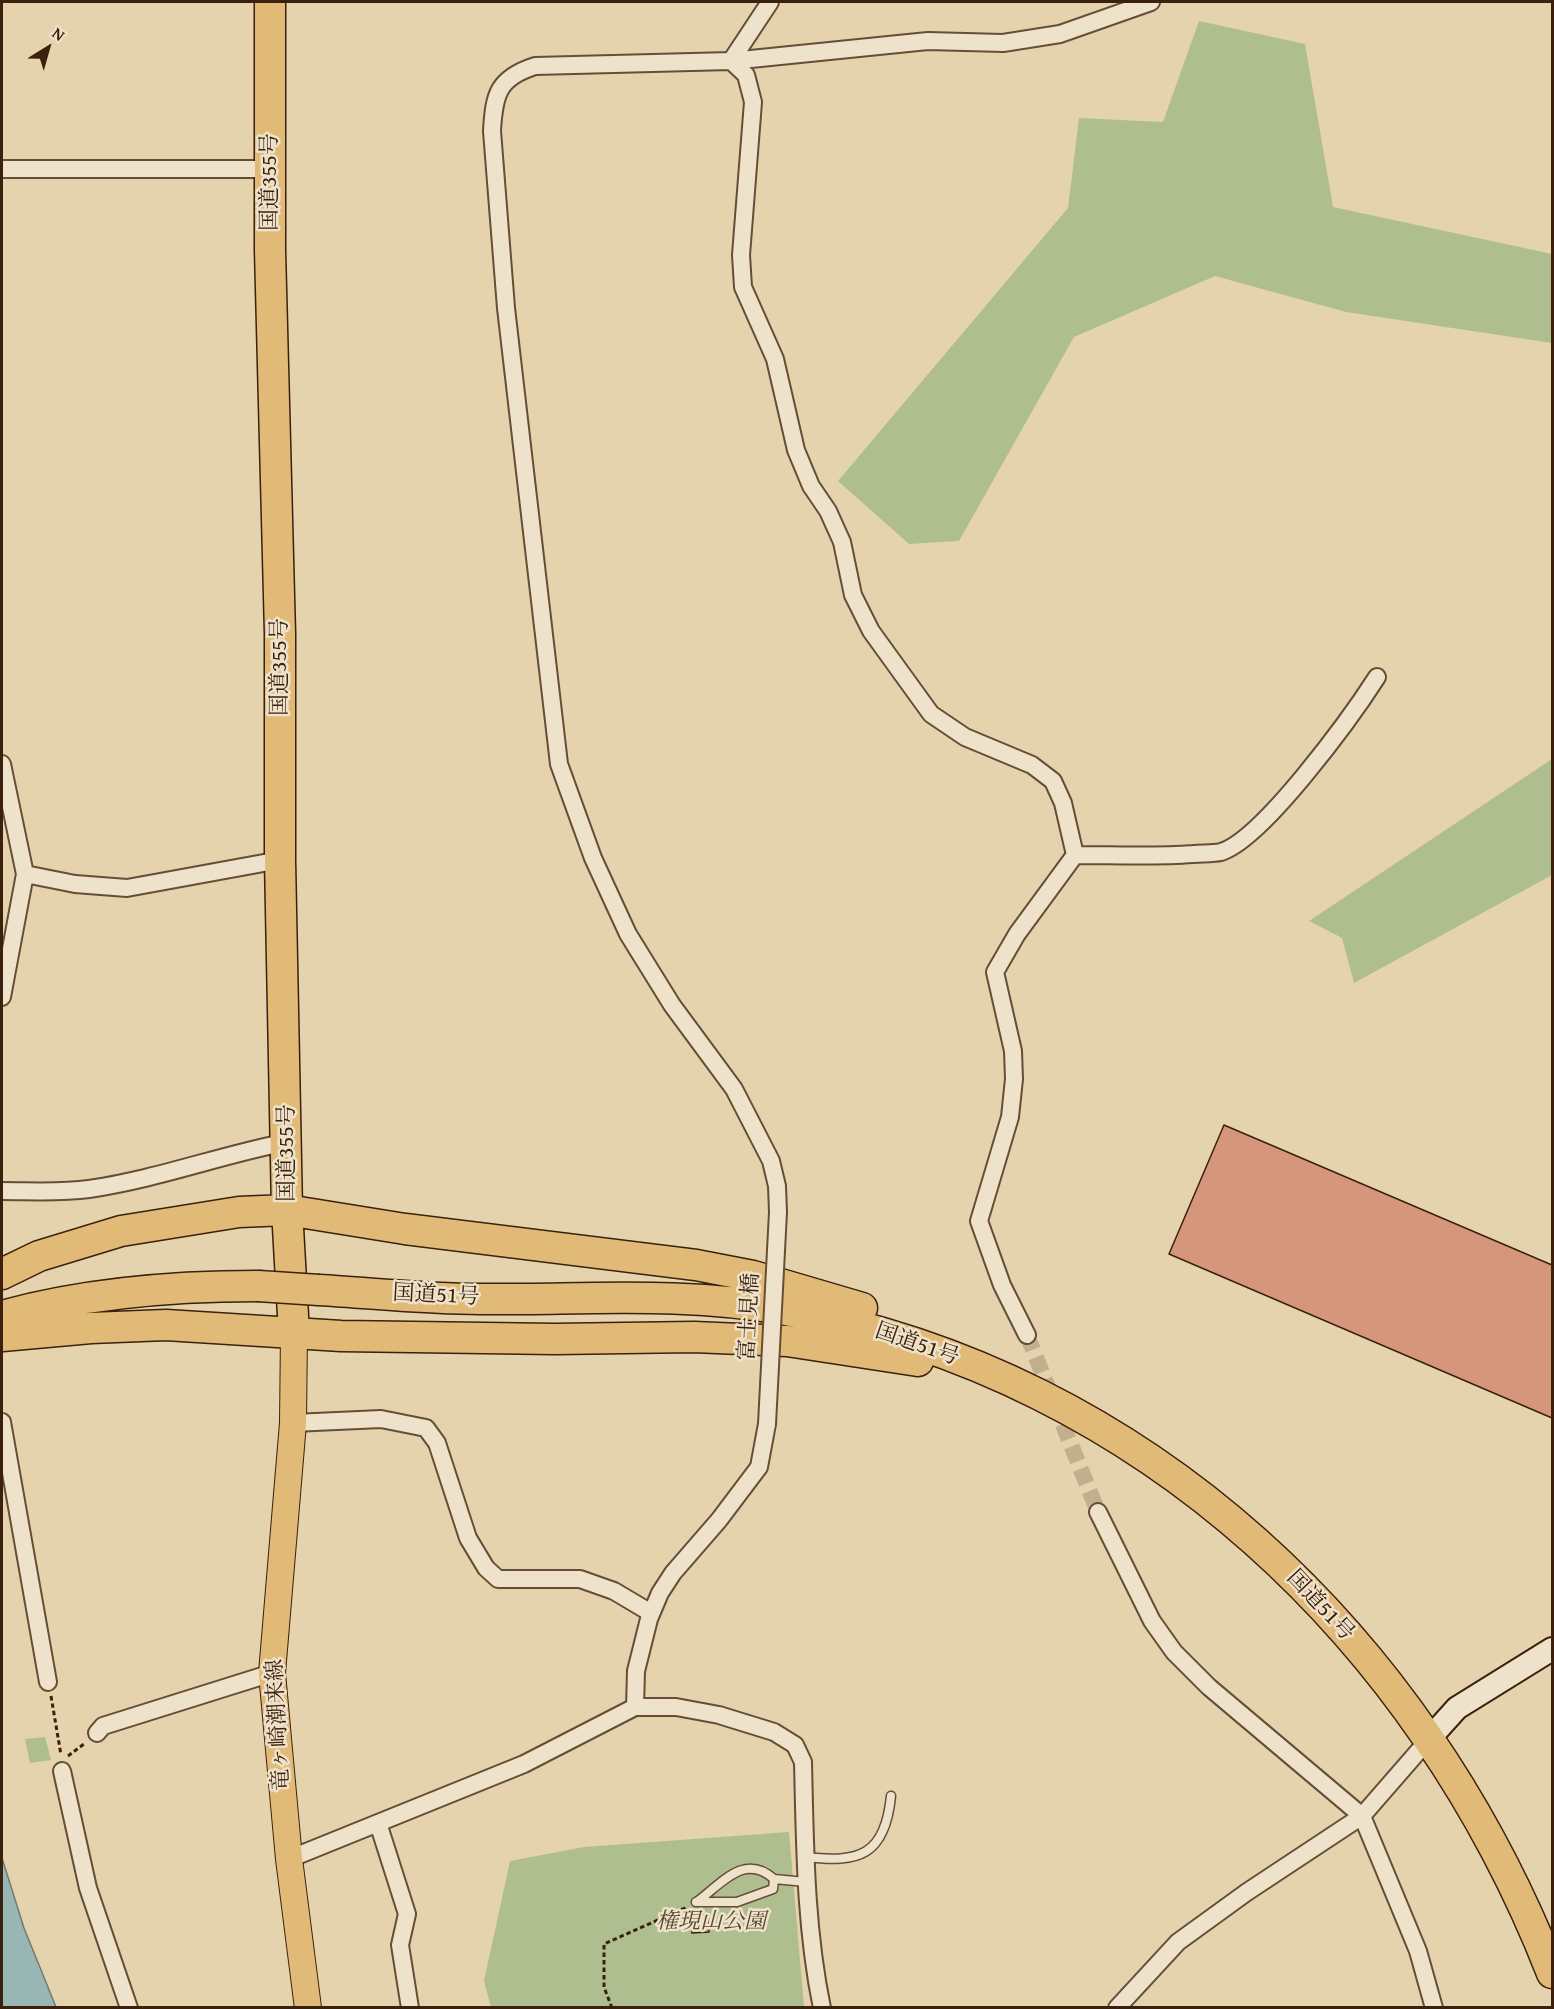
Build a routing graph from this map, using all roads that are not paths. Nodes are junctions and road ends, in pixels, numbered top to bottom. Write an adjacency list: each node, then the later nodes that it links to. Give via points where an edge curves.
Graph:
1 (270, 2): 6 (highway, 国道355号)
2 (770, 2): 4 (street)
3 (1151, 2): 4 (street, 富士見橋, via 1060,34 1003,43 928,41)
4 (731, 61): 9 (street, via 746,75 753,102 741,255 743,287 775,359 796,450 842,542 853,595 871,631 932,714 965,737 1032,765 1053,781 1063,803); 25 (street, 富士見橋, bridge, via 535,66 514,73 497,92 492,131 506,308 559,764 593,858 628,934 672,1005 734,1089 771,1161 777,1186 767,1424 759,1467 673,1573)
5 (2, 169): 6 (street)
6 (270, 169): 10 (highway, 国道355号, via 280,634)
7 (1377, 677): 9 (street, via 1358,707 1270,815 1240,842 1221,852 1174,856)
8 (2, 764): 11 (street)
9 (1075, 855): 19 (street, via 1017,934 995,972 1013,1051 1014,1079 1010,1117 979,1221 1002,1285)
10 (280, 860): 11 (street, via 127,888 75,884); 13 (highway, 国道355号)
11 (25, 874): 12 (street)
12 (2, 997)
13 (287, 1143): 14 (street, via 90,1189); 15 (highway, 国道355号)
14 (2, 1191)
15 (287, 1210): 16 (highway, via 239,1212 121,1231 39,1256); 18 (highway, 国道355号); 23 (highway, via 405,1229 696,1265 801,1289 903,1321 991,1357 1066,1399)
16 (2, 1274)
17 (2, 1316): 23 (highway, 国道51号, bridge, via 130,1292 258,1286 478,1299 654,1296 721,1301 853,1324 910,1341 1044,1397)
18 (294, 1333): 20 (highway, via 166,1325); 22 (main road, 竜ヶ崎潮来線); 23 (highway, via 555,1339 694,1337 842,1348 909,1358 957,1373 1041,1406)
19 (1027, 1335)
20 (2, 1336)
21 (2, 1422): 28 (street)
22 (293, 1423): 25 (street, via 381,1419 426,1428 437,1443 468,1538 486,1568 498,1579 580,1579 614,1591); 27 (main road, 竜ヶ崎潮来線)
23 (1152, 1460): 31 (highway, 国道51号, via 1257,1540 1304,1587 1351,1638)
24 (1098, 1512): 34 (street, via 1152,1622 1174,1652 1209,1687)
25 (651, 1612): 29 (street, 富士見橋, via 636,1671)
26 (1552, 1649): 31 (street, via 1457,1708)
27 (272, 1673): 30 (street, via 103,1726); 37 (main road, 竜ヶ崎潮来線)
28 (48, 1682)
29 (635, 1707): 35 (street, via 524,1764); 36 (street, via 676,1707 719,1715 774,1732 795,1745 803,1762)
30 (97, 1733)
31 (1429, 1739): 34 (street); 40 (highway, 国道51号, via 1459,1784 1521,1898)
32 (62, 1772): 41 (street, via 88,1888)
33 (891, 1796): 36 (lane, via 884,1825 867,1852 837,1860)
34 (1362, 1816): 45 (street, via 1179,1942); 46 (street, via 1418,1951)
35 (378, 1823): 37 (street); 43 (street, via 407,1914 400,1946)
36 (806, 1857): 39 (street)
37 (289, 1859): 42 (main road, 竜ヶ崎潮来線)
38 (774, 1879): 38 (lane, via 753,1867 736,1871 697,1902 737,1902 773,1889); 39 (lane)
39 (806, 1882): 44 (street, via 812,1961)
40 (1552, 1973)
41 (129, 2007)
42 (302, 2007)
43 (410, 2007)
44 (822, 2007)
45 (1117, 2007)
46 (1434, 2007)

